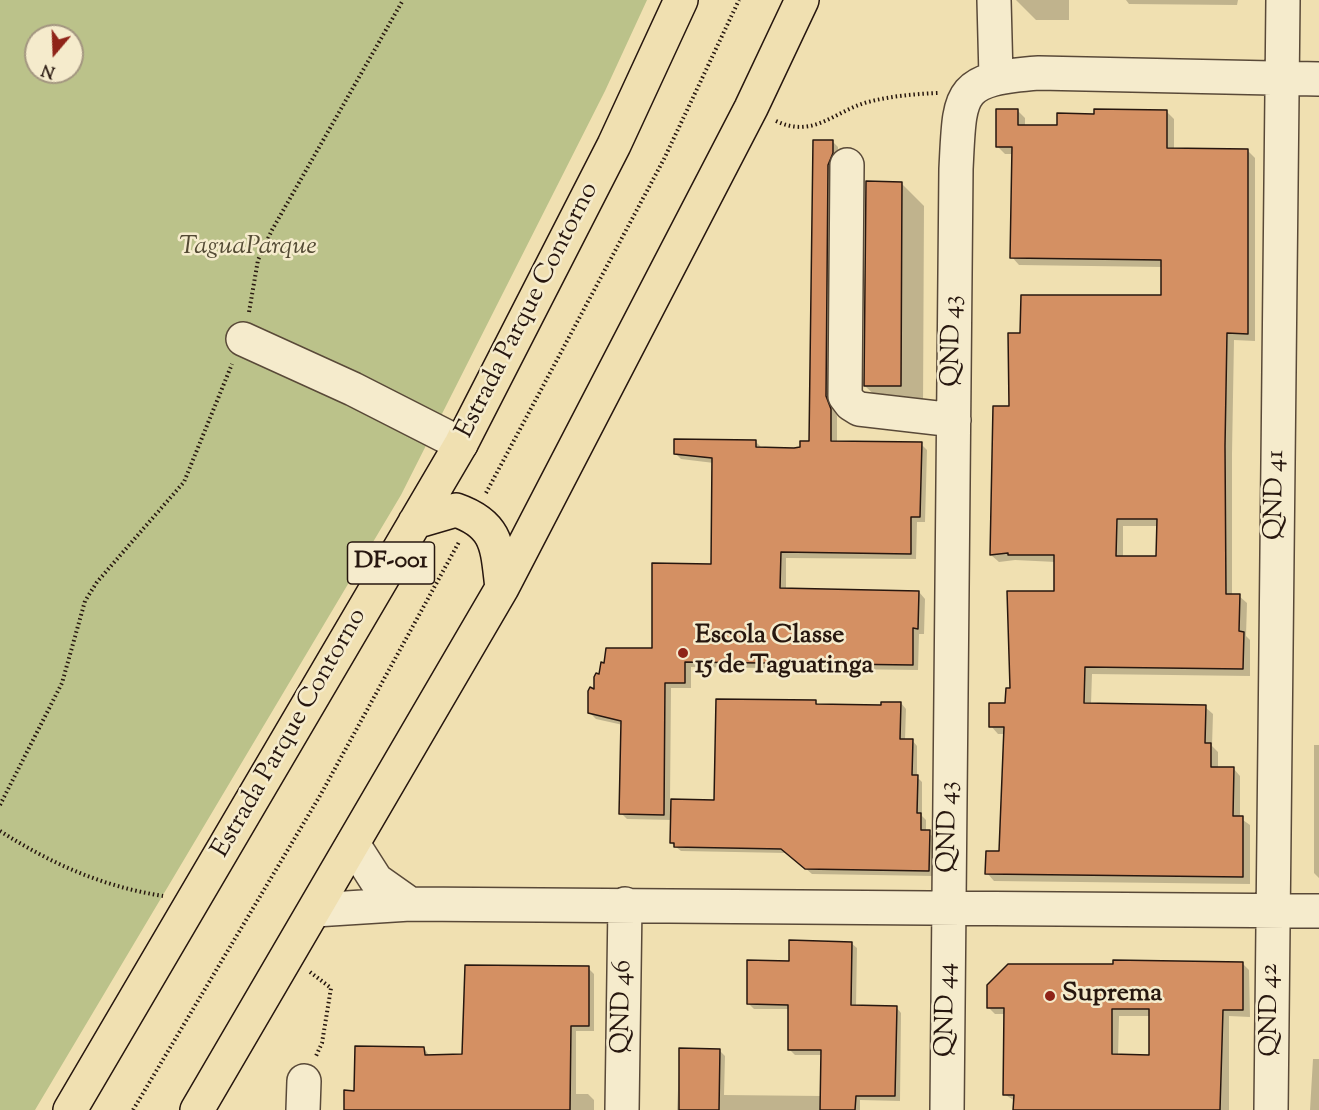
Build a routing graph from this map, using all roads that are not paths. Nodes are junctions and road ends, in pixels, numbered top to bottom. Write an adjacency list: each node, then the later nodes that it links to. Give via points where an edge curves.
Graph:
1 (681, 0): 11 (highway, Estrada Parque Contorno / DF-001, via 614,146)
2 (802, 0): 13 (highway, via 751,108)
3 (994, 0): 7 (street)
4 (1283, 0): 5 (street, QND 41)
5 (1282, 79): 6 (street); 7 (street, via 1039,73); 19 (street, QND 41)
6 (1319, 80)
7 (982, 84): 10 (street, QND 43, via 960,111)
8 (847, 165): 10 (street, via 845,396 854,407 866,411)
9 (243, 339): 11 (street)
10 (954, 420): 18 (street, QND 43)
11 (460, 444): 12 (highway, Estrada Parque Contorno / DF-001)
12 (415, 522): 13 (highway, via 456,510 488,528 495,540); 21 (highway, Estrada Parque Contorno / DF-001)
13 (502, 588): 14 (highway)
14 (353, 844): 15 (street, via 376,880); 17 (highway)
15 (410, 904): 16 (street); 17 (street)
16 (625, 904): 18 (street); 23 (street, QND 46)
17 (315, 910): 22 (highway)
18 (949, 910): 19 (street); 24 (street, QND 44)
19 (1273, 911): 20 (street); 25 (street, QND 42)
20 (1319, 912)
21 (70, 1110)
22 (197, 1110)
23 (622, 1110)
24 (948, 1110)
25 (1271, 1110)

